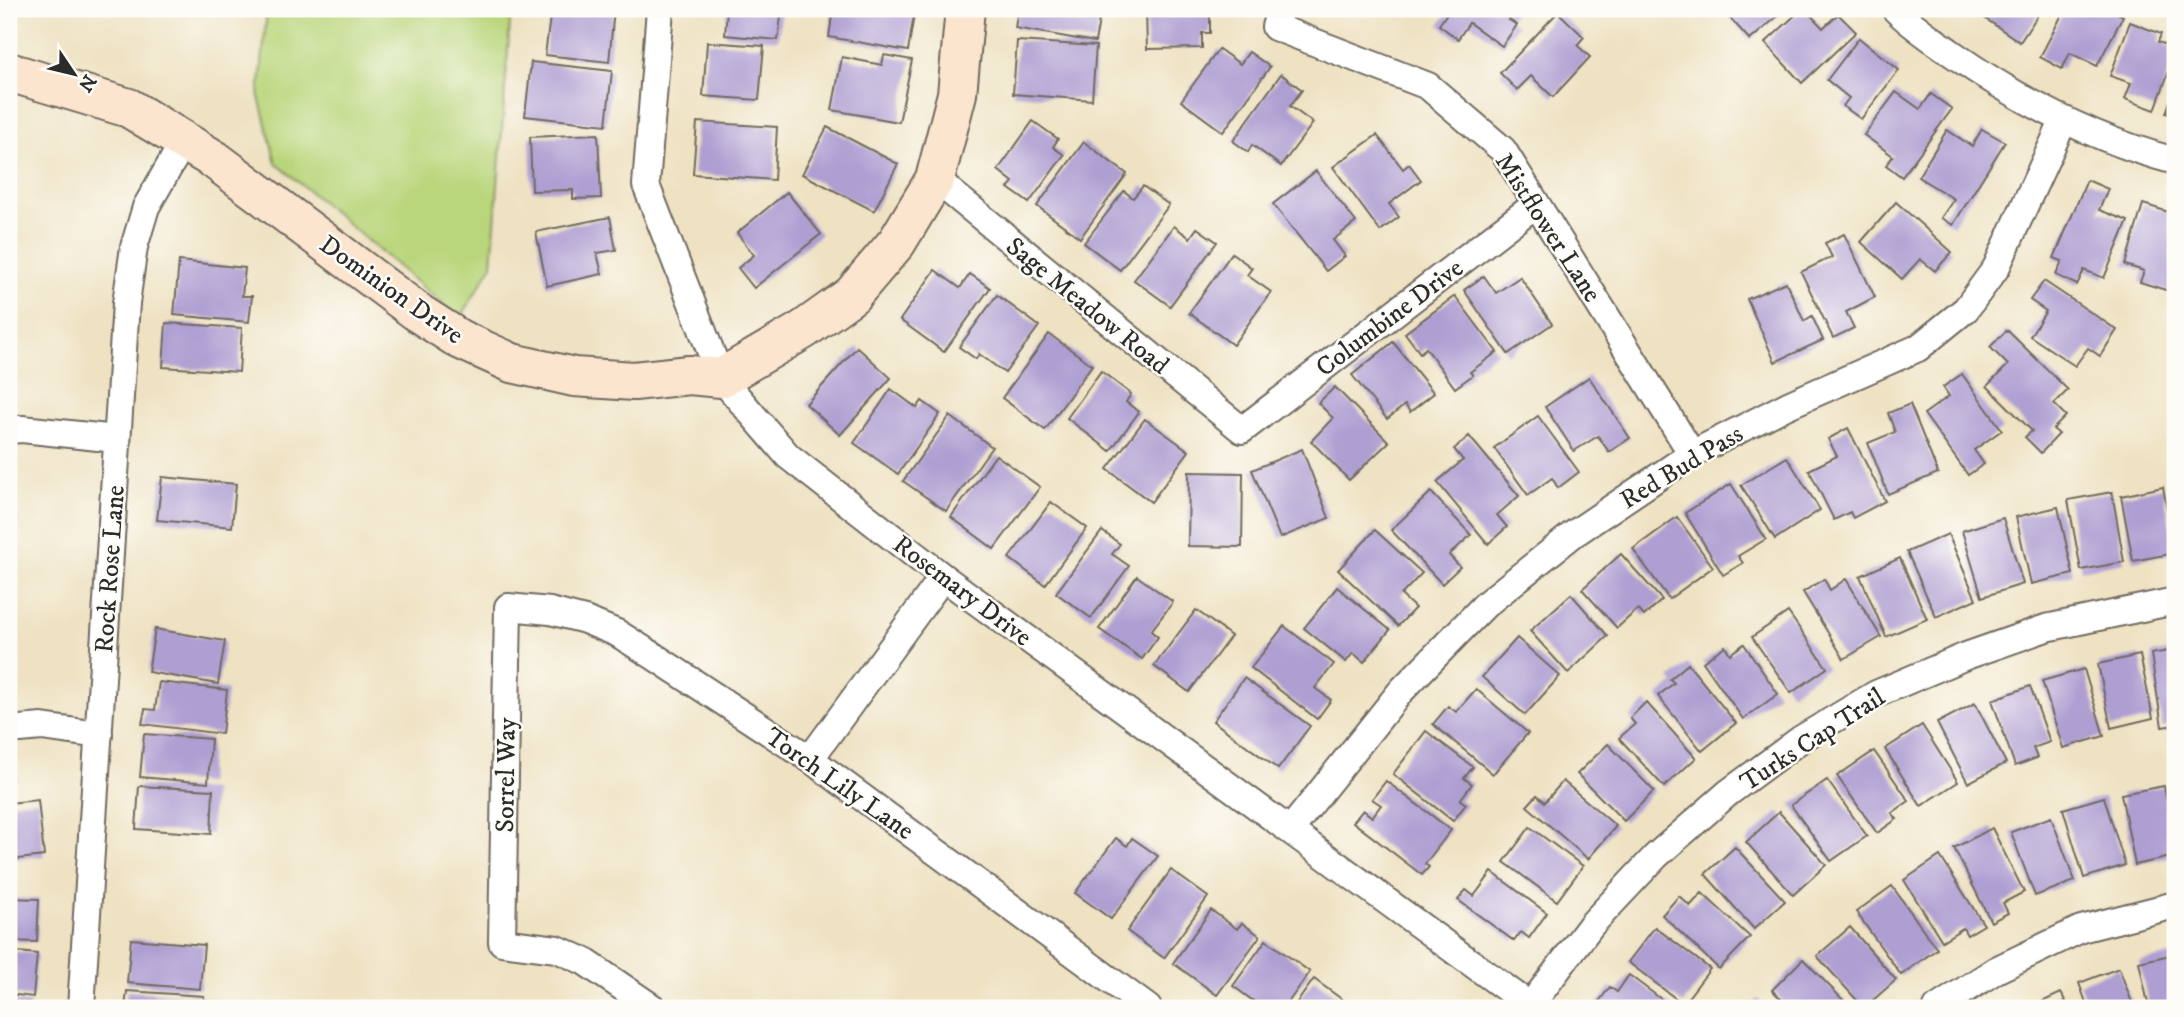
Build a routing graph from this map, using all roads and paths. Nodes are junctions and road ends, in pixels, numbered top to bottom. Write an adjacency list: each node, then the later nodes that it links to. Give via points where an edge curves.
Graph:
1 (660, 9): 11 (street, Rosemary Drive, via 646,185)
2 (965, 9): 9 (street, via 957,94)
3 (1895, 9): 6 (street, via 1987,79)
4 (1277, 18): 10 (street, Mistflower Lane, via 1428,86 1503,150)
5 (9, 72): 7 (street, Dominion Drive, via 129,108)
6 (2063, 121): 8 (street); 15 (street, Red Bud Pass, via 1996,268 1966,309 1918,348 1788,405)
7 (184, 141): 11 (street, Dominion Drive, via 459,340 512,363 574,377 634,381); 14 (street, Rock Rose Lane, via 146,206 134,247)
8 (2175, 161)
9 (935, 179): 11 (street, via 897,242 852,295 803,330); 13 (street, Sage Meadow Road)
10 (1536, 204): 13 (street, Columbine Drive); 15 (street, Mistflower Lane)
11 (721, 377): 16 (street, Rosemary Drive, via 788,456)
12 (9, 430): 14 (street)
13 (1241, 430)
14 (117, 439): 20 (street, Rock Rose Lane)
15 (1692, 454): 22 (street, Red Bud Pass, via 1572,535 1486,604 1401,691)
16 (943, 577): 21 (street); 22 (street, Rosemary Drive)
17 (2175, 601): 24 (street, Turks Cap Trail, via 2046,628 1966,656 1876,694 1801,739 1728,793 1656,856 1592,924)
18 (508, 607): 21 (street, Torch Lily Lane, via 550,611 617,633); 26 (street, Sorrel Way, via 502,942 557,949 584,961)
19 (9, 730): 20 (street, via 42,727)
20 (99, 735): 25 (street, Rock Rose Lane)
21 (810, 759): 27 (street, Torch Lily Lane)
22 (1291, 830): 24 (street, Rosemary Drive)
23 (2175, 905): 28 (street, via 2081,929 1996,970)
24 (1531, 1007)
25 (81, 1008)
26 (653, 1008)
27 (1149, 1008)
28 (1937, 1008)

